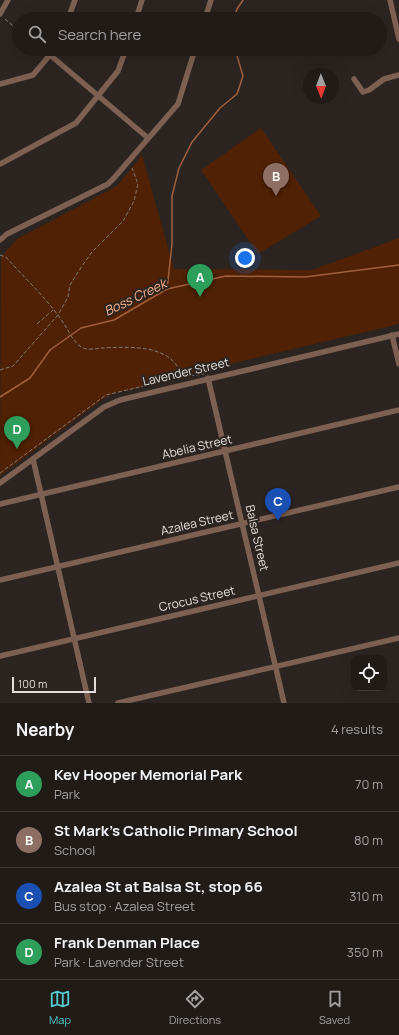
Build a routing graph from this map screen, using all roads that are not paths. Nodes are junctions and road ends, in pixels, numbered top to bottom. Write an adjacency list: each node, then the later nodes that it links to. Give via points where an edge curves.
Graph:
1 (8, 0): 9 (street)
2 (75, 0): 6 (street)
3 (142, 0): 7 (street)
4 (210, 0): 8 (street)
5 (390, 0): 10 (street)
6 (71, 12)
7 (138, 12)
8 (206, 12)
9 (1, 14)
10 (399, 39)
11 (49, 56): 17 (street, via 32,75)
12 (51, 56): 18 (street)
13 (123, 56): 18 (street, via 118,71)
14 (193, 56): 19 (street, via 178,104)
15 (399, 75): 16 (street, via 384,79 363,92)
16 (354, 79)
17 (0, 84)
18 (99, 96): 19 (street); 20 (street, via 76,123)
19 (148, 138): 21 (street, via 108,184 7,234)
20 (0, 164)
21 (0, 240)
22 (399, 334): 23 (street, Lavender Street)
23 (392, 336): 24 (street); 25 (street, Lavender Street)
24 (399, 364)
25 (207, 376): 27 (street, Balsa Street); 28 (street, Lavender Street, via 114,402)
26 (399, 410): 27 (street, Abelia Street)
27 (225, 452): 31 (street, Abelia Street); 33 (street, Balsa Street)
28 (33, 459): 29 (street, Lavender Street); 31 (street)
29 (0, 483)
30 (399, 487): 33 (street, Azalea Street)
31 (41, 494): 32 (street, Abelia Street); 35 (street)
32 (0, 504)
33 (242, 523): 35 (street, Azalea Street); 37 (street, Balsa Street)
34 (399, 563): 37 (street, Crocus Street)
35 (58, 567): 36 (street, Azalea Street); 38 (street)
36 (0, 580)
37 (259, 596): 38 (street, Crocus Street); 41 (street, Balsa Street)
38 (74, 638): 40 (street, Crocus Street); 42 (street)
39 (399, 638): 41 (street)
40 (0, 656)
41 (275, 666): 43 (street); 44 (street, Balsa Street)
42 (90, 703)
43 (118, 703)
44 (284, 703)

